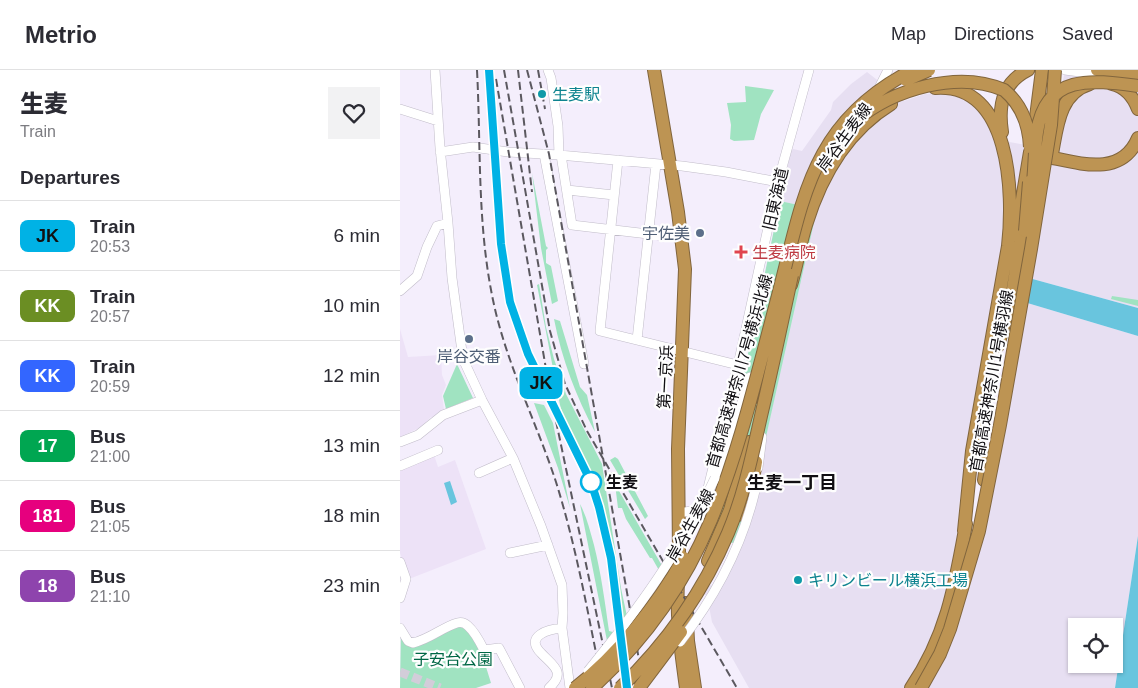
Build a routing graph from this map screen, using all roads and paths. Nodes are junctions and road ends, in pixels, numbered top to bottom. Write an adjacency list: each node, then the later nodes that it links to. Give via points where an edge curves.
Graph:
1 (435, 70): 22 (street)
2 (548, 70): 27 (street)
3 (654, 70): 31 (highway, 第一京浜)
4 (660, 70): 31 (highway, 第一京浜)
5 (809, 70): 33 (street, 旧東海道)
6 (888, 70): 51 (street, 岸谷生麦線, bridge, via 869,104 829,153 812,183 800,214)
7 (895, 70): 45 (street, 岸谷生麦線, bridge, via 880,100 839,151 819,186 804,225)
8 (904, 70): 19 (highway, bridge)
9 (912, 70): 19 (highway, 首都高速神奈川7号横浜北線, bridge); 24 (highway, bridge, via 891,82 866,104)
10 (929, 70): 24 (highway, 首都高速神奈川7号横浜北線, bridge, via 877,99 851,123)
11 (1028, 70): 32 (highway, via 1011,83 1001,103)
12 (1042, 70): 48 (highway, 首都高速神奈川1号横羽線, bridge, via 1026,183)
13 (1055, 70): 42 (highway, 首都高速神奈川1号横羽線, bridge, via 1051,125)
14 (1065, 70): 16 (street)
15 (1097, 70): 16 (highway)
16 (1138, 78)
17 (1138, 86): 39 (highway, bridge, via 1081,82 1060,91 1048,102 1037,130)
18 (1044, 99): 29 (highway)
19 (864, 102): 36 (highway, 首都高速神奈川7号横浜北線, bridge, via 827,146 814,168)
20 (1138, 108): 42 (highway, bridge, via 1126,91 1108,83 1086,85 1068,99 1058,125)
21 (400, 109): 22 (street)
22 (438, 121): 25 (street)
23 (1138, 138): 29 (highway, via 1126,156 1110,164)
24 (837, 142): 44 (highway, 首都高速神奈川7号横浜北線, bridge, via 813,189)
25 (440, 152): 26 (street, via 473,147); 37 (street)
26 (544, 154): 27 (street); 49 (street)
27 (560, 155): 28 (street); 34 (street)
28 (618, 160): 30 (street); 35 (street)
29 (1038, 160): 48 (highway, bridge, via 1012,295)
30 (656, 164): 31 (street); 40 (street)
31 (673, 166): 33 (street); 41 (highway, 第一京浜); 47 (highway, 第一京浜, via 686,221 690,266)
32 (1008, 172): 44 (highway, bridge, via 992,120 970,96 952,89 936,88 890,105 857,131 828,172 806,224); 60 (highway, via 1009,238 972,451)
33 (778, 182): 50 (street, 旧東海道)
34 (567, 190): 35 (street); 38 (street, via 572,225)
35 (614, 195): 38 (street)
36 (802, 201): 39 (highway, bridge, via 828,151 864,114 915,84 949,75 969,74 1002,88 1018,104 1024,117 1030,150); 51 (highway, 首都高速神奈川7号横浜北線, bridge)
37 (448, 223): 43 (street, via 437,226 417,276); 53 (street, via 463,359)
38 (611, 230): 40 (street); 46 (street, via 600,331)
39 (1025, 231): 64 (highway, bridge, via 983,485)
40 (649, 234): 41 (street); 46 (street)
41 (682, 238): 47 (highway, 第一京浜)
42 (1031, 249): 64 (highway, 首都高速神奈川1号横羽線, bridge, via 989,486)
43 (400, 291)
44 (787, 298): 52 (highway, 首都高速神奈川7号横浜北線, bridge)
45 (776, 332): 69 (highway, bridge, via 738,483 724,524 684,606); 75 (street, 岸谷生麦線, bridge, via 755,491 741,537 701,613 672,653)
46 (637, 340): 47 (street)
47 (685, 352): 50 (street); 59 (highway, 第一京浜, via 678,449)
48 (995, 355): 60 (highway, 首都高速神奈川1号横羽線)
49 (584, 364)
50 (738, 365): 59 (street, 旧東海道, via 703,509)
51 (756, 369): 72 (highway, bridge, via 731,452 688,551 626,639 593,674); 73 (highway, 首都高速神奈川7号横浜北線, bridge, via 725,482 689,567 649,628)
52 (766, 392): 69 (highway, 首都高速神奈川7号横浜北線, bridge, via 741,496 720,550 682,617); 75 (highway, bridge, via 753,479 730,549 701,602)
53 (482, 400): 54 (street, via 443,415 418,435); 56 (street)
54 (400, 442)
55 (438, 450): 57 (street)
56 (514, 458): 58 (street); 61 (street)
57 (400, 466)
58 (479, 473)
59 (683, 513): 76 (highway, 第一京浜, via 677,610); 77 (highway, 第一京浜, via 688,641)
60 (964, 531): 78 (highway, 首都高速神奈川1号横羽線, via 946,618 930,658)
61 (548, 545): 62 (street); 67 (street, via 562,585)
62 (510, 553)
63 (400, 562): 65 (street, via 406,579)
64 (961, 592): 79 (highway, 首都高速神奈川1号横羽線, bridge, via 945,642)
65 (400, 598)
66 (400, 628): 68 (street); 70 (street, via 413,643 430,638 456,623 467,624 484,650 498,648)
67 (562, 628): 71 (street, via 546,630 537,640 540,653 557,669 557,678); 72 (street)
68 (400, 643)
69 (635, 674): 74 (highway, 首都高速神奈川7号横浜北線, bridge)
70 (520, 688)
71 (549, 688)
72 (573, 688)
73 (593, 688)
74 (620, 688)
75 (640, 688)
76 (686, 688)
77 (694, 688)
78 (911, 688)
79 (921, 688)

